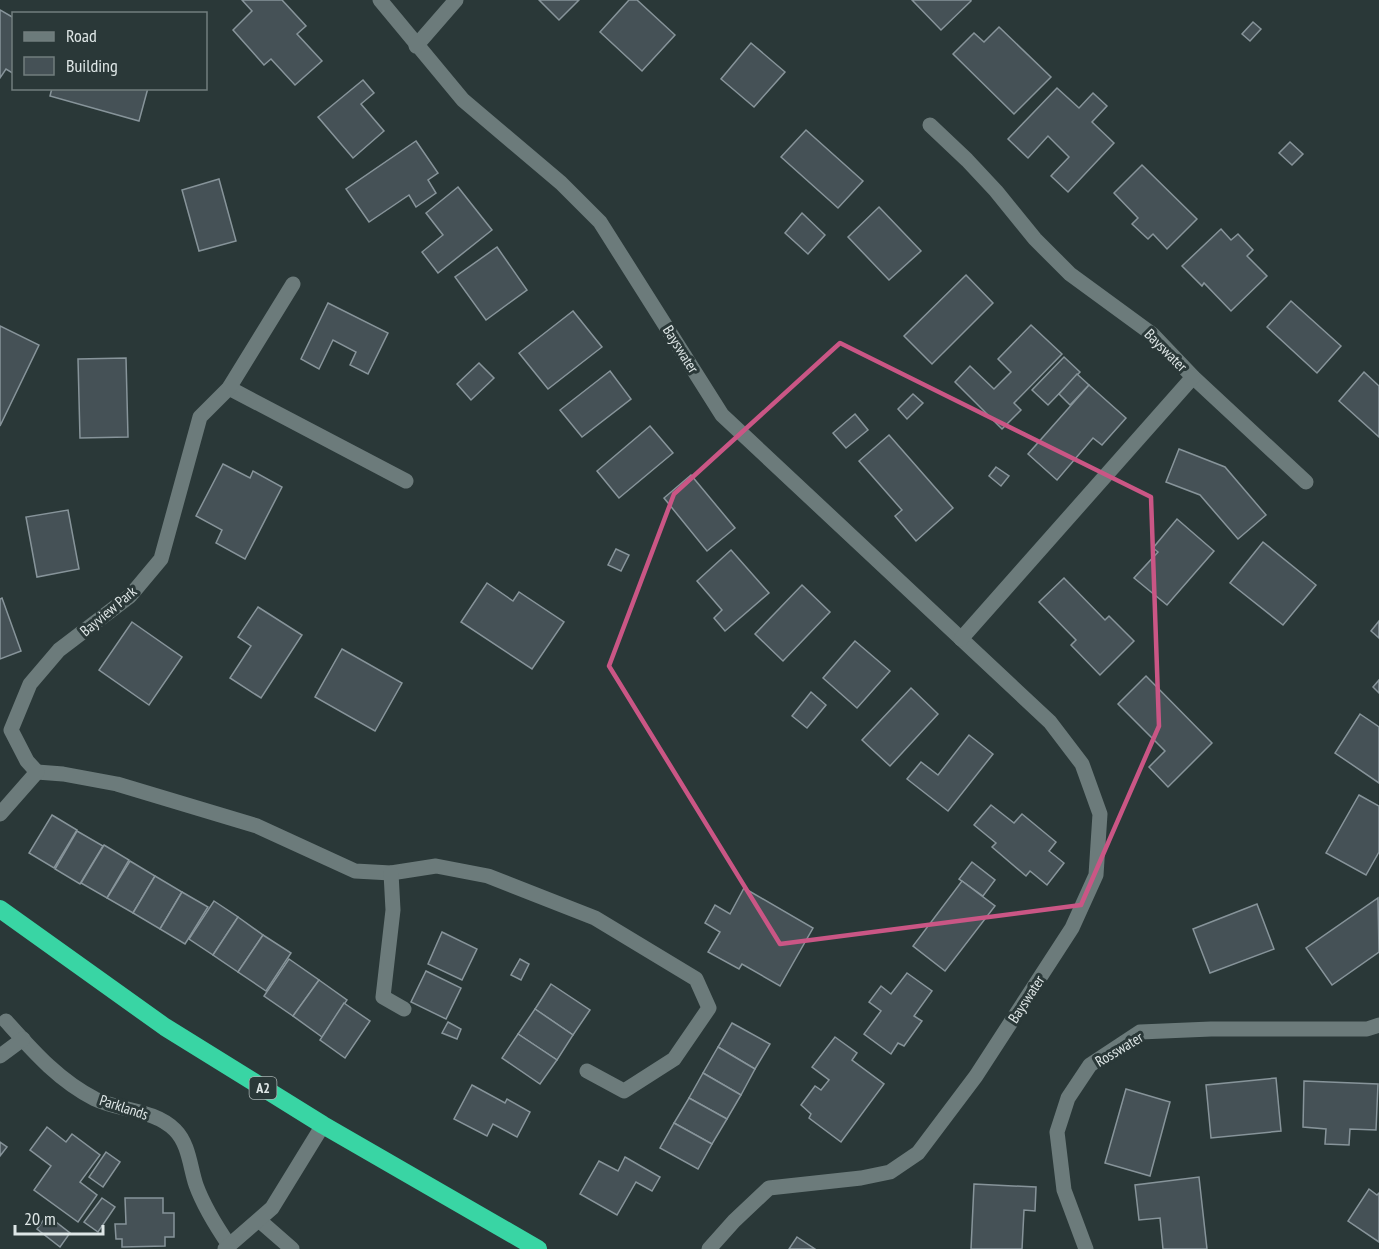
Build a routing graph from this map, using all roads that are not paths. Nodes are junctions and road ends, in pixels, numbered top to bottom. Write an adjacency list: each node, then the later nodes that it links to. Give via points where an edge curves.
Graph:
1 (380, 0): 3 (street, Bayswater)
2 (456, 0): 3 (street)
3 (416, 46): 10 (street, Bayswater, via 463,100 561,183 600,222 722,415)
4 (930, 125): 6 (street, Bayswater, via 1070,274 1152,334)
5 (293, 284): 7 (street, Bayview Park)
6 (1193, 377): 9 (street, Bayswater); 10 (street, Bayswater)
7 (229, 388): 8 (street); 11 (street, Bayview Park, via 200,417 161,559 130,596 59,650 30,684 11,730)
8 (406, 481)
9 (1306, 482)
10 (962, 639): 26 (street, Bayswater, via 1050,722 1082,764 1100,814 1096,876 1072,928 976,1076 918,1153 890,1172 769,1188)
11 (37, 772): 12 (street); 13 (street, via 117,784 258,826 355,871)
12 (0, 814)
13 (391, 873): 15 (street, via 393,910 382,996); 20 (street, via 436,866 488,876 595,918 696,979 709,1008 674,1059 624,1091)
14 (0, 909): 21 (highway, A2, via 165,1027)
15 (404, 1009)
16 (6, 1020): 18 (street, Parklands)
17 (1379, 1025): 27 (street, Rosswater, via 1367,1029 1140,1032 1090,1065 1068,1098 1057,1132 1064,1190)
18 (23, 1039): 19 (street); 23 (street, Parklands, via 67,1082 96,1099 158,1118 176,1131 211,1219)
19 (0, 1056)
20 (587, 1071)
21 (323, 1125): 22 (street, Parklands); 25 (highway, A2)
22 (260, 1221): 23 (street, Parklands); 24 (street)
23 (227, 1247)
24 (292, 1249)
25 (538, 1249)
26 (709, 1249)
27 (1086, 1249)

